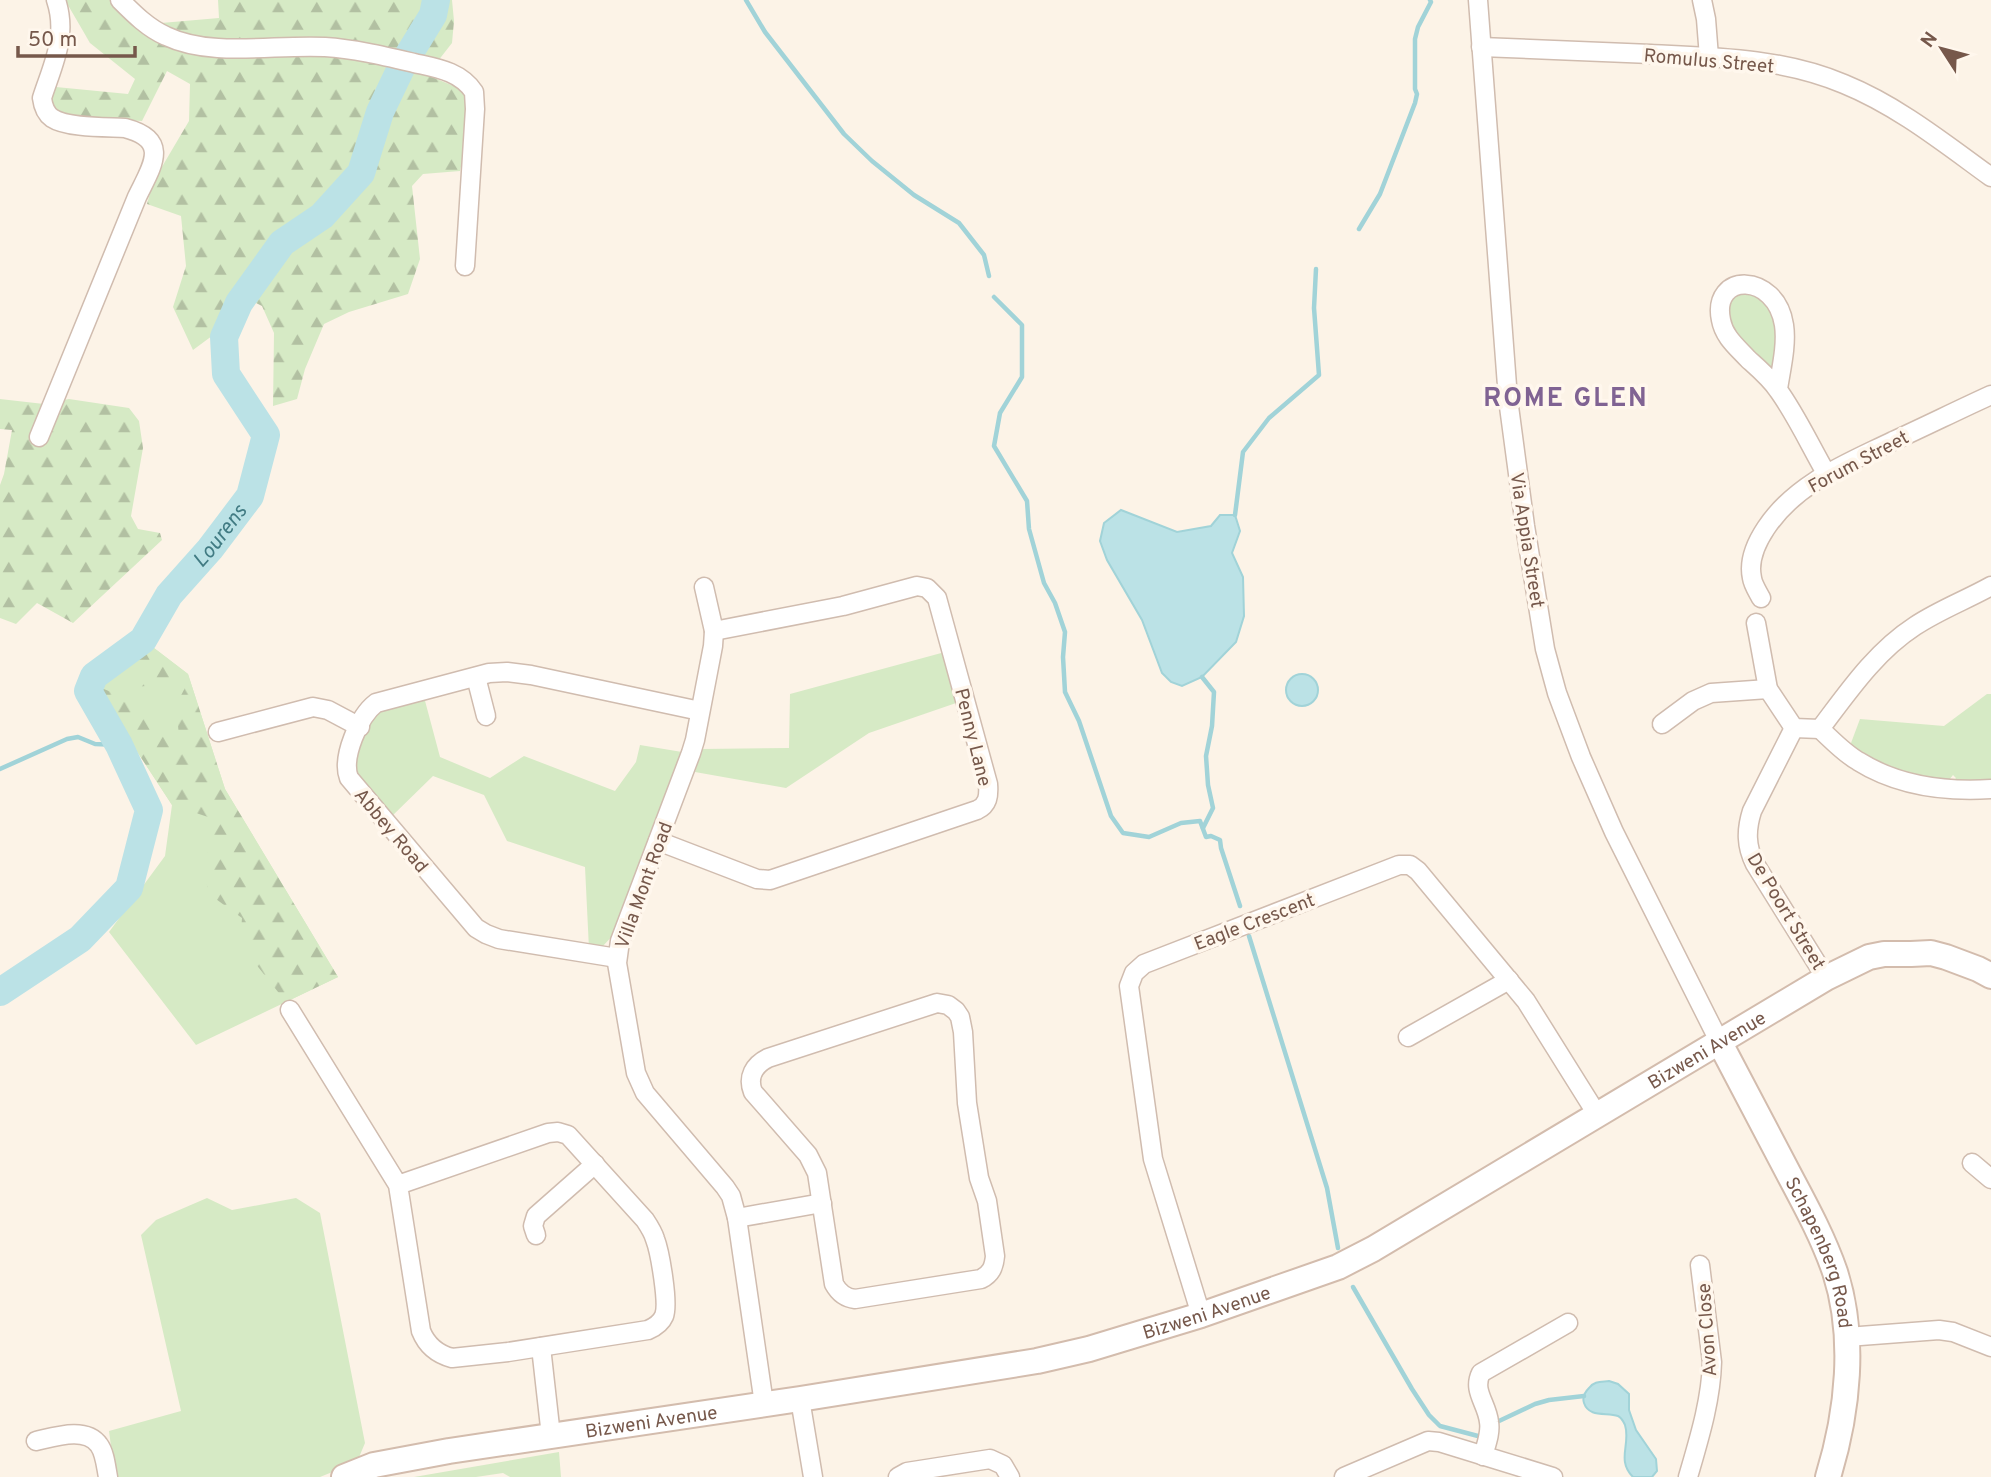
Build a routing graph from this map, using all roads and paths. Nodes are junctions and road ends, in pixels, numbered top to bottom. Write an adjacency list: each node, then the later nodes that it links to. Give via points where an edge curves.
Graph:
1 (56, 0): 11 (street, via 62,24 42,98 47,113 60,121 135,131 151,141 154,159)
2 (120, 0): 8 (street, via 167,37 189,44 352,49 440,68 469,84 474,92 474,127)
3 (1478, 0): 5 (street, Via Appia Street)
4 (1702, 0): 6 (street)
5 (1481, 47): 6 (street, Romulus Street); 35 (street, Via Appia Street, via 1508,399 1545,649 1581,757 1614,832)
6 (1709, 57): 7 (street, Romulus Street, via 1781,65 1842,83 1911,120)
7 (1991, 177)
8 (465, 266)
9 (1777, 389): 9 (street, via 1724,330 1721,303 1734,287 1745,284 1767,291 1782,313 1784,344); 12 (street)
10 (1991, 395): 12 (street, Forum Street)
11 (39, 437)
12 (1826, 473): 15 (street, Forum Street, via 1775,514 1761,536 1751,567)
13 (1991, 586): 25 (street, via 1935,614 1894,642)
14 (704, 587): 17 (street, Villa Mont Road)
15 (1761, 598)
16 (1756, 623): 19 (street)
17 (714, 631): 20 (street, Villa Mont Road); 28 (street, Penny Lane, via 843,606 917,586 927,588 937,598 988,799 977,810 771,880 757,879)
18 (476, 677): 20 (street, Abbey Road, via 498,672 531,675); 21 (street); 23 (street, Abbey Road, via 376,704)
19 (1768, 689): 22 (street, via 1711,694); 24 (street)
20 (700, 711): 28 (street, Villa Mont Road, via 691,753)
21 (486, 716)
22 (1662, 724)
23 (359, 727): 26 (street, via 313,707); 29 (street, Abbey Road, via 347,757 349,778 476,928 499,939)
24 (1794, 728): 25 (street); 31 (street, De Poort Street, via 1752,811 1748,844 1755,864)
25 (1820, 729): 27 (street, via 1856,760 1888,777 1931,788)
26 (218, 732)
27 (1991, 789)
28 (658, 841): 29 (street, Villa Mont Road)
29 (617, 958): 42 (street, Villa Mont Road, via 640,1083 725,1187)
30 (1991, 976): 31 (street, Bizweni Avenue, via 1931,953 1869,957)
31 (1826, 978): 35 (street, Bizweni Avenue)
32 (1509, 979): 34 (street); 36 (street, Eagle Crescent); 45 (street, Eagle Crescent, via 1418,870 1404,864 1139,968 1129,992 1153,1159)
33 (290, 1010): 40 (street)
34 (1408, 1037)
35 (1720, 1043): 36 (street, Bizweni Avenue); 47 (street, Schapenberg Road, via 1821,1235 1842,1299)
36 (1598, 1116): 45 (street, Bizweni Avenue, via 1349,1261)
37 (1972, 1163): 39 (street)
38 (595, 1164): 40 (street, via 572,1138 553,1132); 43 (street, via 536,1216); 48 (street, via 651,1229 659,1250 664,1315 648,1330)
39 (1991, 1179)
40 (398, 1185): 48 (street, via 421,1331 427,1343 445,1356 460,1358)
41 (822, 1203): 41 (street, via 834,1284 845,1297 981,1279 993,1268 987,1202 967,1103 964,1032 953,1008 932,1004 768,1058 755,1068 753,1092 811,1160); 42 (street)
42 (737, 1218): 51 (street, Villa Mont Road)
43 (536, 1235)
44 (1700, 1265): 62 (street, Avon Close, via 1712,1376)
45 (1201, 1315): 50 (street, Bizweni Avenue, via 1037,1361)
46 (1568, 1323): 54 (street, via 1481,1373 1477,1387 1490,1428)
47 (1847, 1337): 49 (street, via 1939,1329); 63 (street, Schapenberg Road, via 1839,1436)
48 (541, 1347): 52 (street)
49 (1991, 1347)
50 (800, 1399): 51 (street, Bizweni Avenue); 57 (street)
51 (764, 1404): 52 (street, Bizweni Avenue)
52 (551, 1436): 56 (street, Bizweni Avenue, via 409,1458)
53 (36, 1441): 55 (street, via 69,1434 89,1437 101,1447)
54 (1483, 1456): 60 (street, via 1428,1441); 61 (street)
55 (108, 1477)
56 (344, 1477)
57 (813, 1477)
58 (898, 1477): 59 (street, via 989,1459 1003,1465)
59 (1010, 1477)
60 (1344, 1477)
61 (1553, 1477)
62 (1688, 1477)
63 (1828, 1477)

